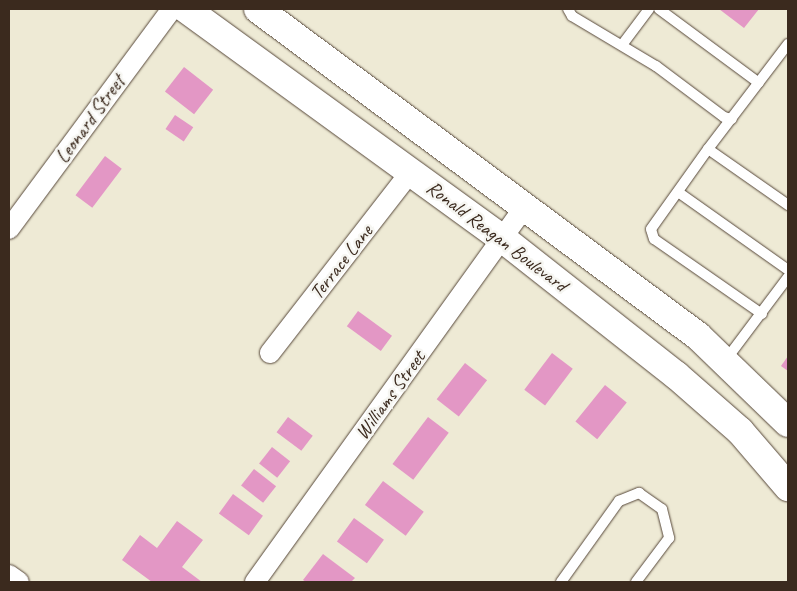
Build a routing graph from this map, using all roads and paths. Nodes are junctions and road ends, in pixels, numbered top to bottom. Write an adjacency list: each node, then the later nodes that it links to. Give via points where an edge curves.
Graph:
1 (172, 9): 16 (street, Leonard Street)
2 (186, 9): 12 (main road, Ronald Reagan Boulevard)
3 (258, 9): 15 (main road, Ronald Reagan Boulevard)
4 (568, 9): 8 (lane, via 572,16)
5 (649, 9): 8 (lane)
6 (659, 9): 9 (lane)
7 (788, 44): 9 (lane)
8 (622, 45): 10 (lane, via 724,117)
9 (759, 83): 10 (lane)
10 (732, 119): 11 (lane)
11 (708, 149): 13 (lane); 14 (lane)
12 (411, 171): 17 (main road, Ronald Reagan Boulevard); 21 (street, Terrace Lane)
13 (678, 192): 18 (lane); 20 (lane, via 652,229 654,239)
14 (788, 204)
15 (524, 207): 17 (street, Williams Street); 22 (main road, Ronald Reagan Boulevard, via 698,336)
16 (9, 229)
17 (503, 239): 24 (main road, Ronald Reagan Boulevard, via 676,375 740,431); 27 (street, Williams Street)
18 (788, 270)
19 (788, 277): 20 (lane)
20 (762, 314): 22 (lane)
21 (270, 353)
22 (724, 362): 23 (main road, Ronald Reagan Boulevard)
23 (788, 423)
24 (788, 488)
25 (9, 575): 26 (street)
26 (19, 582)
27 (255, 582)
28 (561, 582): 29 (lane, via 619,501 639,493 662,508 669,538)
29 (636, 582)

